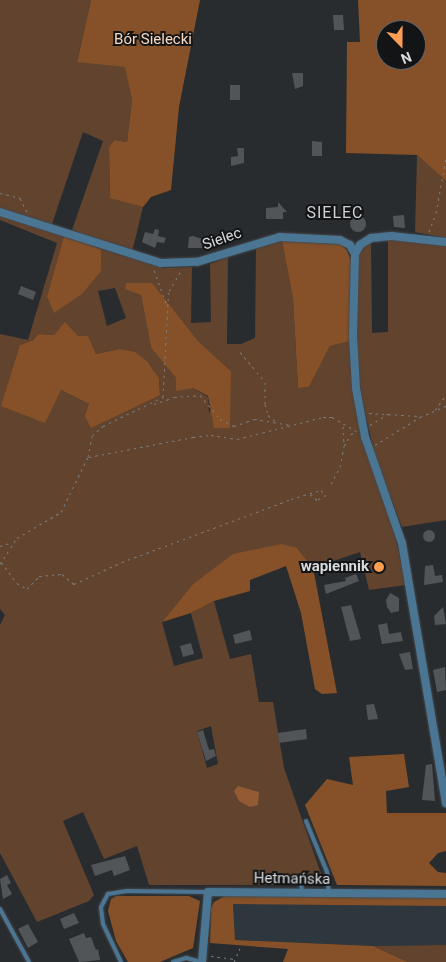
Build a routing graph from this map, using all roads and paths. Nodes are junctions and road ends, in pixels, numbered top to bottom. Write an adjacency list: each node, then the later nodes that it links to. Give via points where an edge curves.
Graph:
1 (446, 158): 5 (path, via 433,225)
2 (0, 194): 4 (path, via 25,202)
3 (0, 212): 4 (street, Sielec)
4 (29, 222): 8 (street, Sielec)
5 (419, 238): 6 (street); 7 (street, via 371,238 360,245)
6 (446, 242)
7 (355, 254): 9 (street, Sielec, via 350,245 340,240 280,237); 17 (street, via 353,336)
8 (155, 261): 9 (street, Sielec); 10 (path, via 157,282)
9 (186, 264): 10 (path, via 169,291)
10 (168, 308): 13 (path, via 163,356 166,389 163,398)
11 (240, 352): 19 (path, via 265,382 268,415)
12 (446, 395): 15 (path)
13 (153, 404): 19 (path, via 181,396 200,395 229,424 242,424 254,419); 25 (path, via 103,426 92,436)
14 (446, 406): 15 (path)
15 (434, 411): 18 (path)
16 (389, 413): 17 (path); 18 (path); 22 (path)
17 (361, 415): 22 (street)
18 (420, 416): 24 (path)
19 (276, 422): 20 (path)
20 (292, 425): 21 (path, via 323,417 332,417); 25 (path, via 237,439 211,435 193,437)
21 (343, 425): 22 (path); 23 (path)
22 (360, 431): 23 (path, via 351,434); 24 (street)
23 (344, 446): 26 (path, via 340,467)
24 (369, 448): 31 (street, via 402,543)
25 (88, 457): 28 (path, via 61,512)
26 (331, 484)
27 (310, 494): 27 (path, via 321,490 326,495 317,500); 30 (path, via 206,530 74,584 62,574 39,576 27,589 17,583)
28 (11, 543): 29 (path); 30 (path)
29 (0, 546)
30 (1, 563)
31 (446, 803)
32 (306, 821): 36 (lane, via 327,872)
33 (302, 881): 35 (lane)
34 (208, 892): 35 (street, Hetmańska); 40 (street); 43 (lane, via 127,891 108,894 101,907 103,924)
35 (302, 893): 36 (street, Hetmańska)
36 (329, 893): 37 (street, Hetmańska)
37 (446, 894)
38 (0, 909): 42 (lane)
39 (240, 948): 41 (path)
40 (203, 958): 41 (path); 44 (lane)
41 (235, 959): 45 (path)
42 (29, 962)
43 (121, 962)
44 (173, 962)
45 (234, 962)

